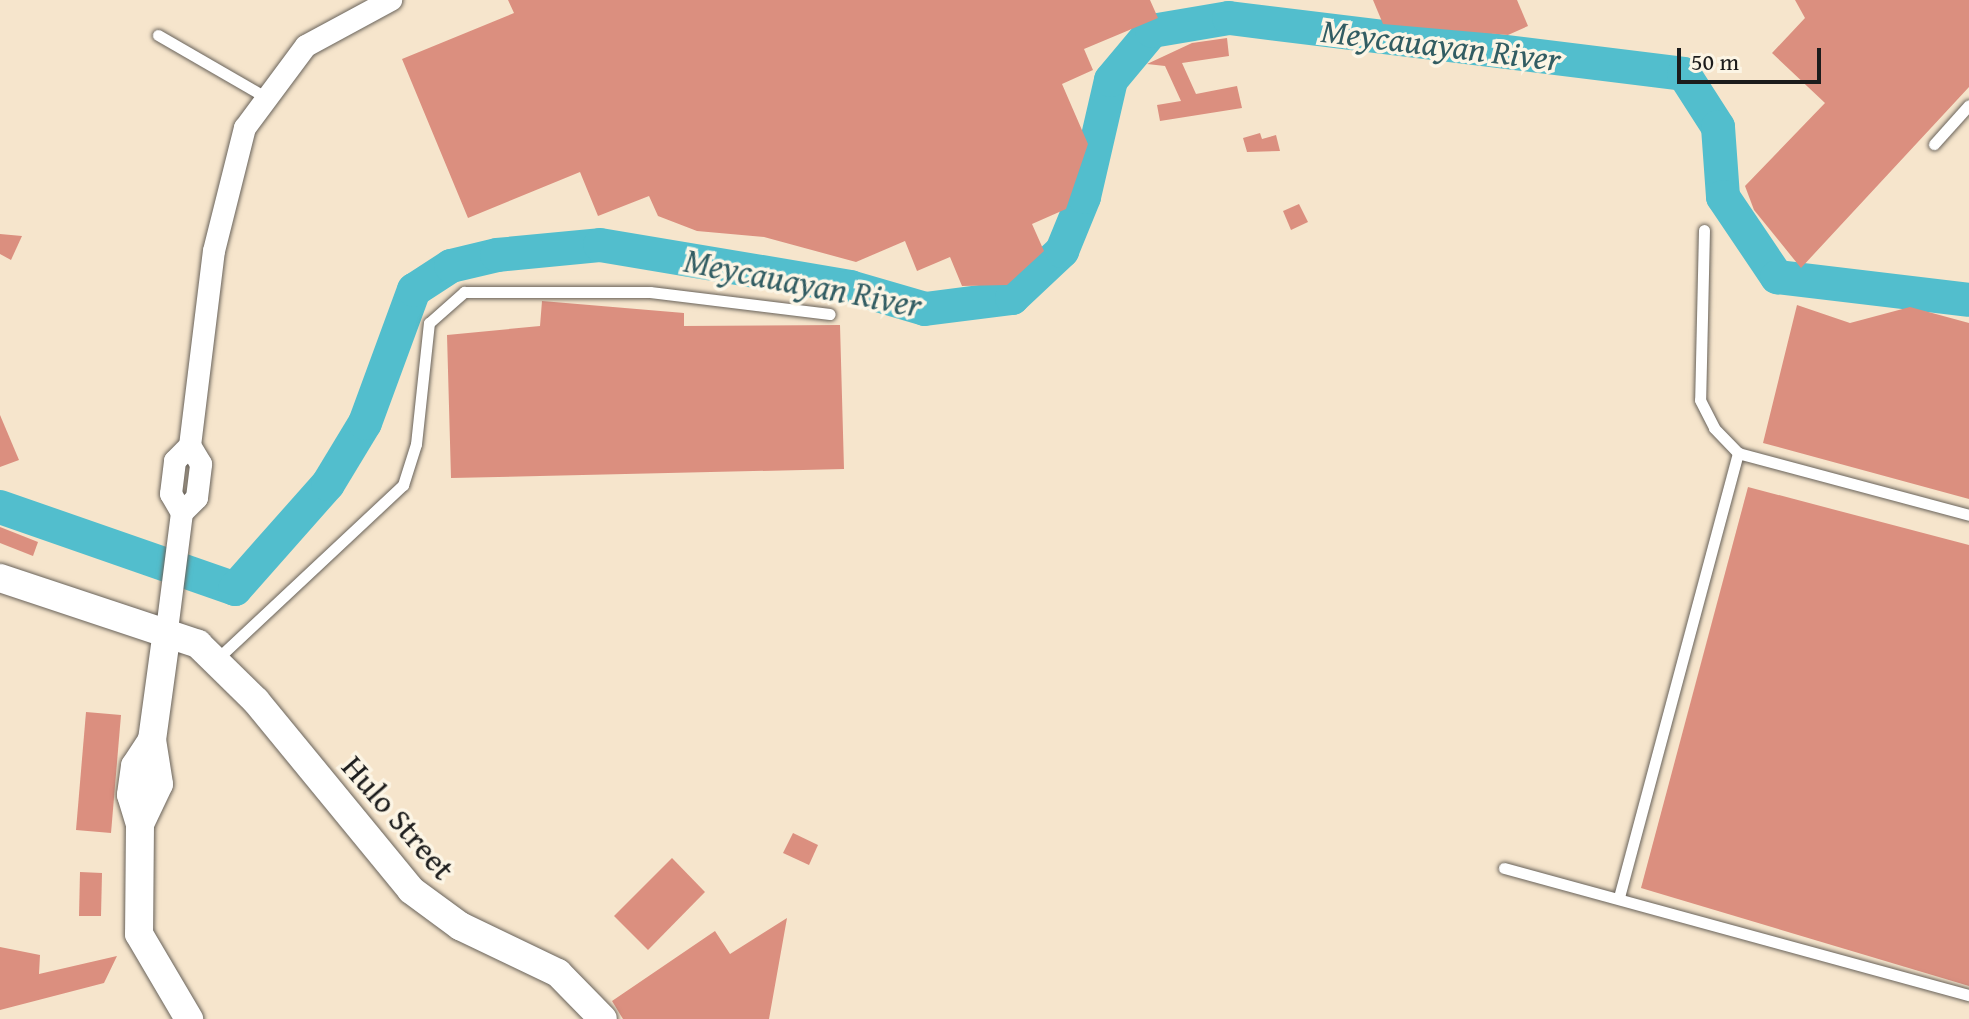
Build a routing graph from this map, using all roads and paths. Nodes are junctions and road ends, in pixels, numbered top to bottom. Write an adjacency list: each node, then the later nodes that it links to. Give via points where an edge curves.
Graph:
1 (391, 0): 3 (street, via 332,26)
2 (158, 35): 3 (lane)
3 (262, 95): 11 (street, via 221,206 190,446 175,461 171,494 182,513)
4 (1969, 105): 5 (lane)
5 (1934, 144)
6 (1704, 230): 8 (lane, via 1700,400)
7 (830, 314): 12 (lane, via 650,292 464,292 429,323 416,444 403,485)
8 (1738, 453): 9 (lane); 14 (lane)
9 (1969, 515)
10 (0, 578): 11 (street, Hulo Street)
11 (167, 630): 12 (street, Hulo Street); 16 (street, via 152,740 135,766 131,795 140,824 139,934)
12 (217, 659): 17 (street, Hulo Street, via 411,890 460,926 558,973)
13 (1504, 868): 14 (lane)
14 (1619, 897): 15 (lane)
15 (1969, 995)
16 (189, 1019)
17 (603, 1019)

